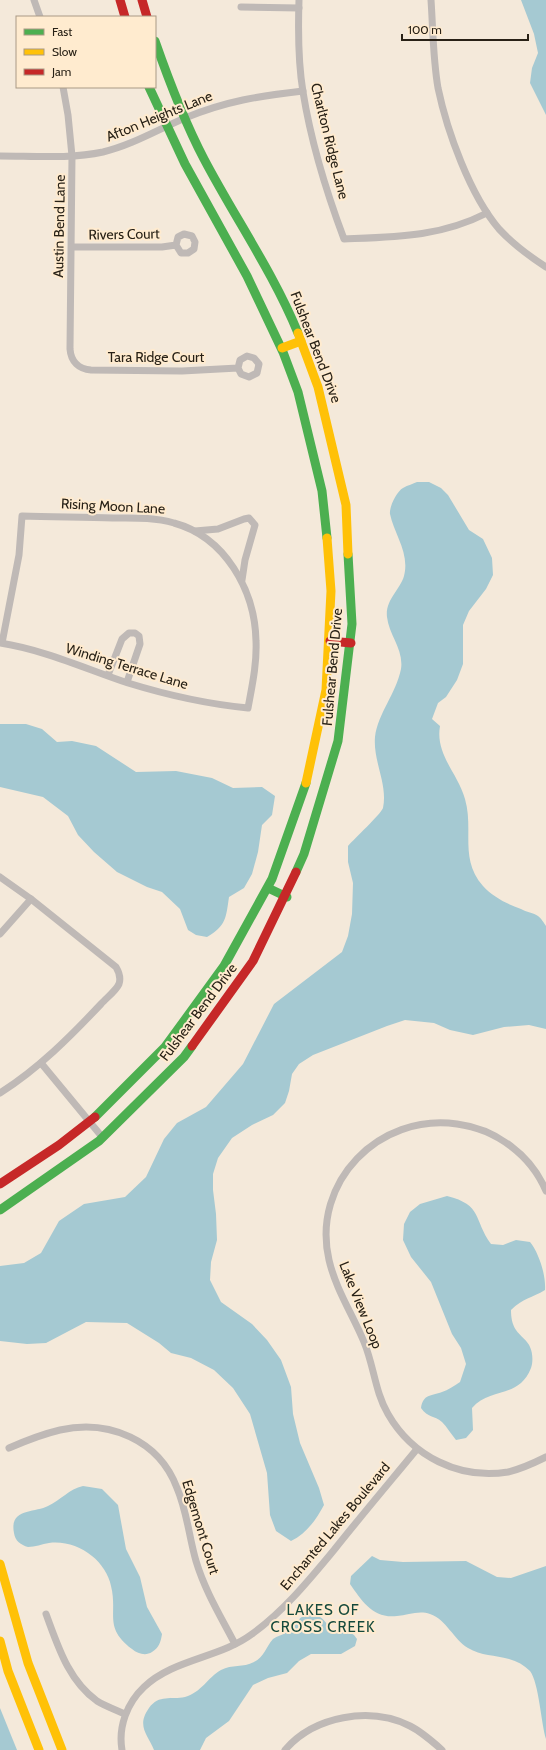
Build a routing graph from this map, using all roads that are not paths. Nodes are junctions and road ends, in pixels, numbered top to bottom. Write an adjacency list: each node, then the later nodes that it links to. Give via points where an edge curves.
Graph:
1 (34, 0): 8 (street)
2 (120, 0): 9 (main road)
3 (142, 0): 10 (main road)
4 (299, 0): 7 (street, Charlton Ridge Lane)
5 (431, 0): 19 (street, via 438,87 444,112 466,170)
6 (241, 6): 7 (street)
7 (299, 8): 14 (street, Charlton Ridge Lane)
8 (40, 16)
9 (125, 16)
10 (147, 16)
11 (156, 44): 15 (main road, Fulshear Bend Drive)
12 (63, 88): 18 (street, Austin Bend Lane)
13 (149, 88): 16 (main road, Fulshear Bend Drive)
14 (303, 91): 15 (street, Afton Heights Lane, via 247,97); 19 (street, Charlton Ridge Lane, via 320,166 344,239 398,237 442,231)
15 (185, 118): 16 (street, Afton Heights Lane); 23 (main road, Fulshear Bend Drive, via 203,158 274,281)
16 (165, 127): 18 (street, Afton Heights Lane, via 114,149); 24 (main road, Fulshear Bend Drive, via 197,190 256,291)
17 (0, 156): 18 (street, Afton Heights Lane)
18 (72, 156): 21 (street, Austin Bend Lane)
19 (488, 213): 22 (street, via 515,244)
20 (176, 245): 21 (street, Rivers Court, via 150,248)
21 (72, 247): 25 (street, Austin Bend Lane, via 70,349)
22 (546, 267)
23 (301, 341): 24 (main road); 30 (main road, Fulshear Bend Drive, via 326,413 342,482 351,562)
24 (282, 348): 29 (main road, Fulshear Bend Drive, via 310,432 323,497 331,576)
25 (76, 364): 26 (street, Tara Ridge Court, via 91,370 182,371)
26 (238, 368)
27 (195, 531): 28 (street, Rising Moon Lane, via 230,561); 28 (street, via 218,529 244,518 253,521 255,525); 31 (street, Rising Moon Lane, via 174,523 152,519 22,516 18,562)
28 (242, 580): 34 (street, Rising Moon Lane, via 254,618 256,642)
29 (330, 641): 30 (main road); 36 (main road, Fulshear Bend Drive, via 323,706 313,759 287,842)
30 (350, 642): 37 (main road, Fulshear Bend Drive, via 342,723 331,771 316,823)
31 (1, 643): 32 (street, Winding Terrace Lane, via 48,654)
32 (108, 675): 33 (street, Winding Terrace Lane); 33 (street, via 122,639 129,633 135,633 141,640)
33 (127, 682): 34 (street, Winding Terrace Lane, via 195,700)
34 (248, 708)
35 (0, 877): 38 (street)
36 (268, 888): 37 (main road); 42 (main road, Fulshear Bend Drive, via 229,960 185,1022 146,1067)
37 (287, 897): 43 (main road, Fulshear Bend Drive, via 247,972 199,1040 156,1089)
38 (31, 899): 39 (street); 40 (street, via 116,967 120,979 115,989 78,1029)
39 (0, 934)
40 (41, 1063): 41 (street); 42 (street)
41 (0, 1093)
42 (90, 1121): 43 (street); 44 (main road, Fulshear Bend Drive, via 44,1156)
43 (103, 1138): 46 (main road, Fulshear Bend Drive, via 60,1172)
44 (0, 1184)
45 (546, 1191): 48 (street, Lake View Loop, via 541,1178 527,1160 511,1146 493,1134 447,1122 424,1123 402,1128 380,1139 361,1155 346,1173 335,1193 328,1214 326,1236 329,1260 363,1340 388,1413 401,1433)
46 (0, 1210)
47 (8, 1448): 53 (street, Edgemont Court, via 60,1430 80,1427 123,1433 158,1455 177,1486 196,1561 206,1589)
48 (417, 1449): 49 (street, Lake View Loop, via 456,1468 481,1473 507,1472); 53 (street, Enchanted Lakes Boulevard, via 299,1591 263,1626)
49 (546, 1457)
50 (0, 1564): 56 (main road, via 28,1663)
51 (46, 1614): 54 (street, via 69,1671 80,1686 98,1701)
52 (0, 1641): 55 (main road, via 8,1670)
53 (235, 1644): 54 (street, Enchanted Lakes Boulevard, via 157,1677 134,1698)
54 (125, 1714): 57 (street, Enchanted Lakes Boulevard, via 121,1728)
55 (39, 1750)
56 (62, 1750)
57 (122, 1750)
58 (285, 1750): 59 (street, via 318,1725 339,1718 361,1716 389,1718 409,1726 427,1736)
59 (442, 1750)

